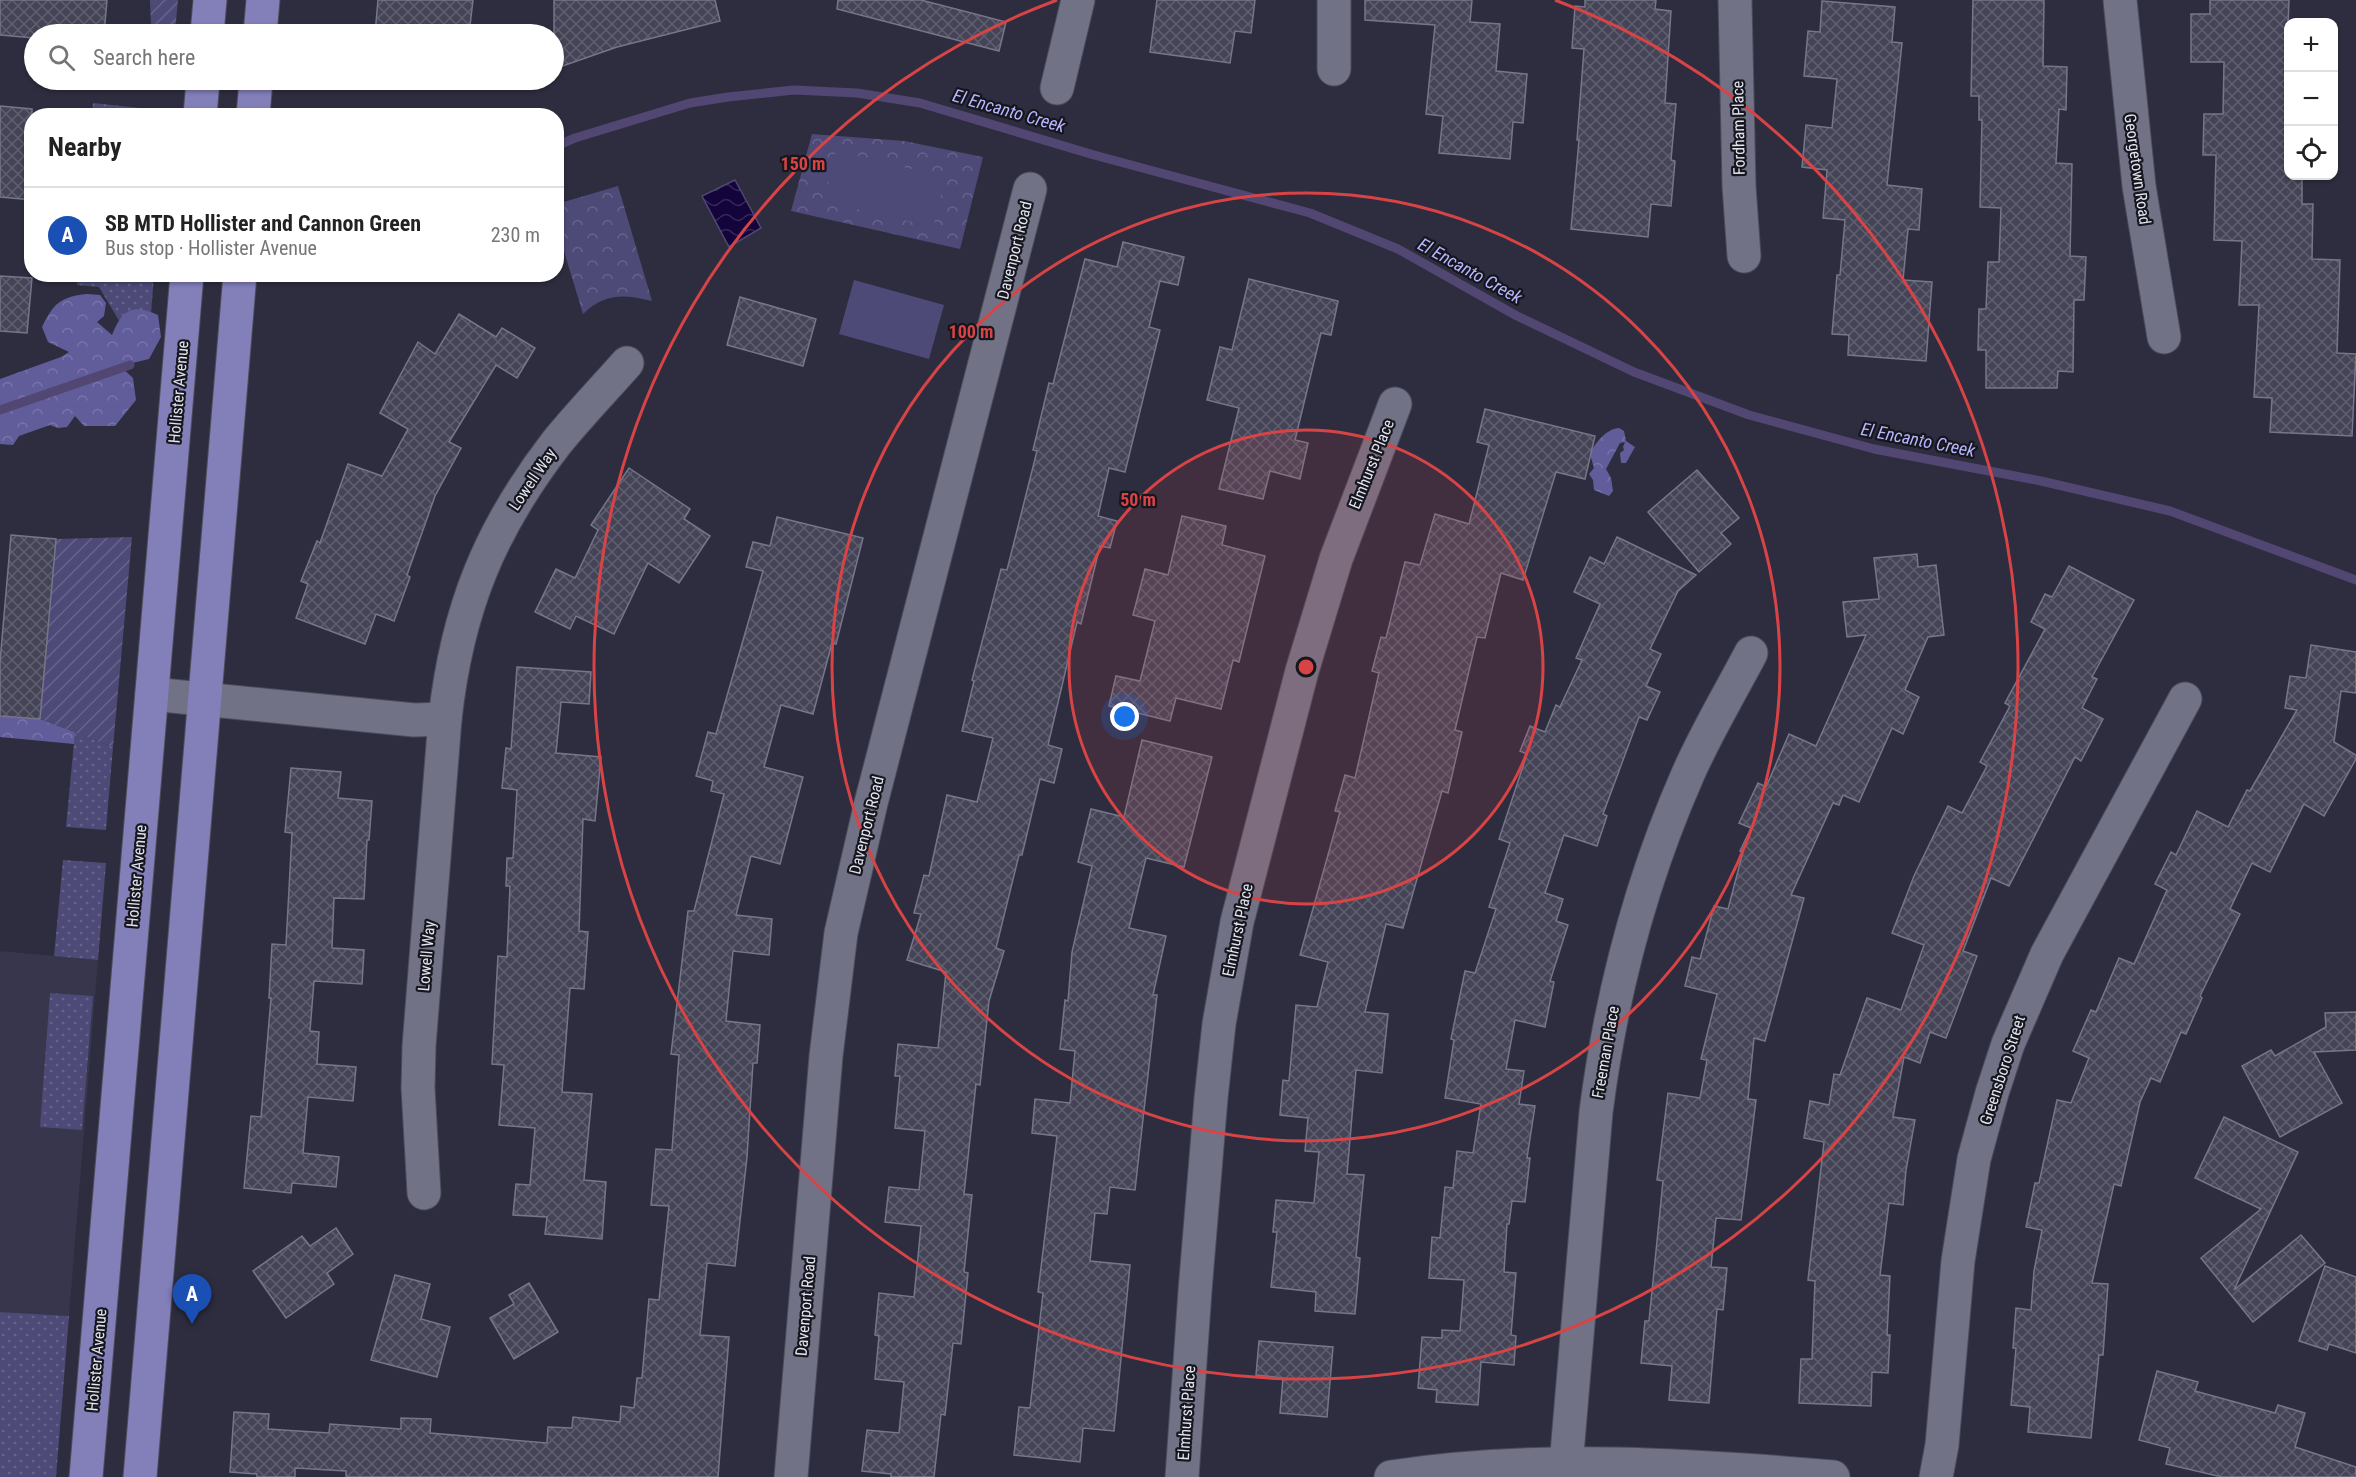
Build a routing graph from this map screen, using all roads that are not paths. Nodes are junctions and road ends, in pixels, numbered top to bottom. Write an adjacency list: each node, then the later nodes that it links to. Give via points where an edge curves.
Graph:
1 (210, 0): 7 (main road)
2 (263, 0): 8 (main road)
3 (1078, 0): 10 (street)
4 (1334, 0): 9 (street)
5 (1735, 0): 16 (street, Fordham Place)
6 (2120, 0): 19 (street, Georgetown Road, via 2139,186)
7 (208, 24)
8 (261, 24)
9 (1334, 69)
10 (1057, 88)
11 (202, 90): 13 (main road)
12 (255, 90): 14 (main road)
13 (201, 108)
14 (254, 108)
15 (1030, 189): 31 (street, Davenport Road, via 841,933 827,1045)
16 (1744, 256)
17 (186, 282): 23 (main road, Hollister Avenue)
18 (239, 282): 24 (main road)
19 (2164, 338)
20 (627, 363): 26 (street, Lowell Way, via 557,442 493,542 463,617)
21 (1395, 404): 32 (street, Elmhurst Place, via 1336,559 1302,671 1237,922 1211,1098)
22 (1751, 653): 28 (street, Freeman Place, via 1698,752 1674,808 1620,970 1596,1112)
23 (152, 694): 24 (street); 29 (main road, Hollister Avenue)
24 (204, 698): 26 (street, via 414,720); 30 (main road)
25 (2185, 699): 35 (street, Greensboro Street, via 2047,954 2025,999 1992,1093 1974,1159 1959,1250)
26 (445, 719): 27 (street, Lowell Way, via 419,1046)
27 (424, 1193)
28 (1565, 1470): 33 (street); 34 (street, via 1760,1471)
29 (86, 1477)
30 (140, 1477)
31 (791, 1477)
32 (1182, 1477)
33 (1391, 1477)
34 (1833, 1477)
35 (1936, 1477)

